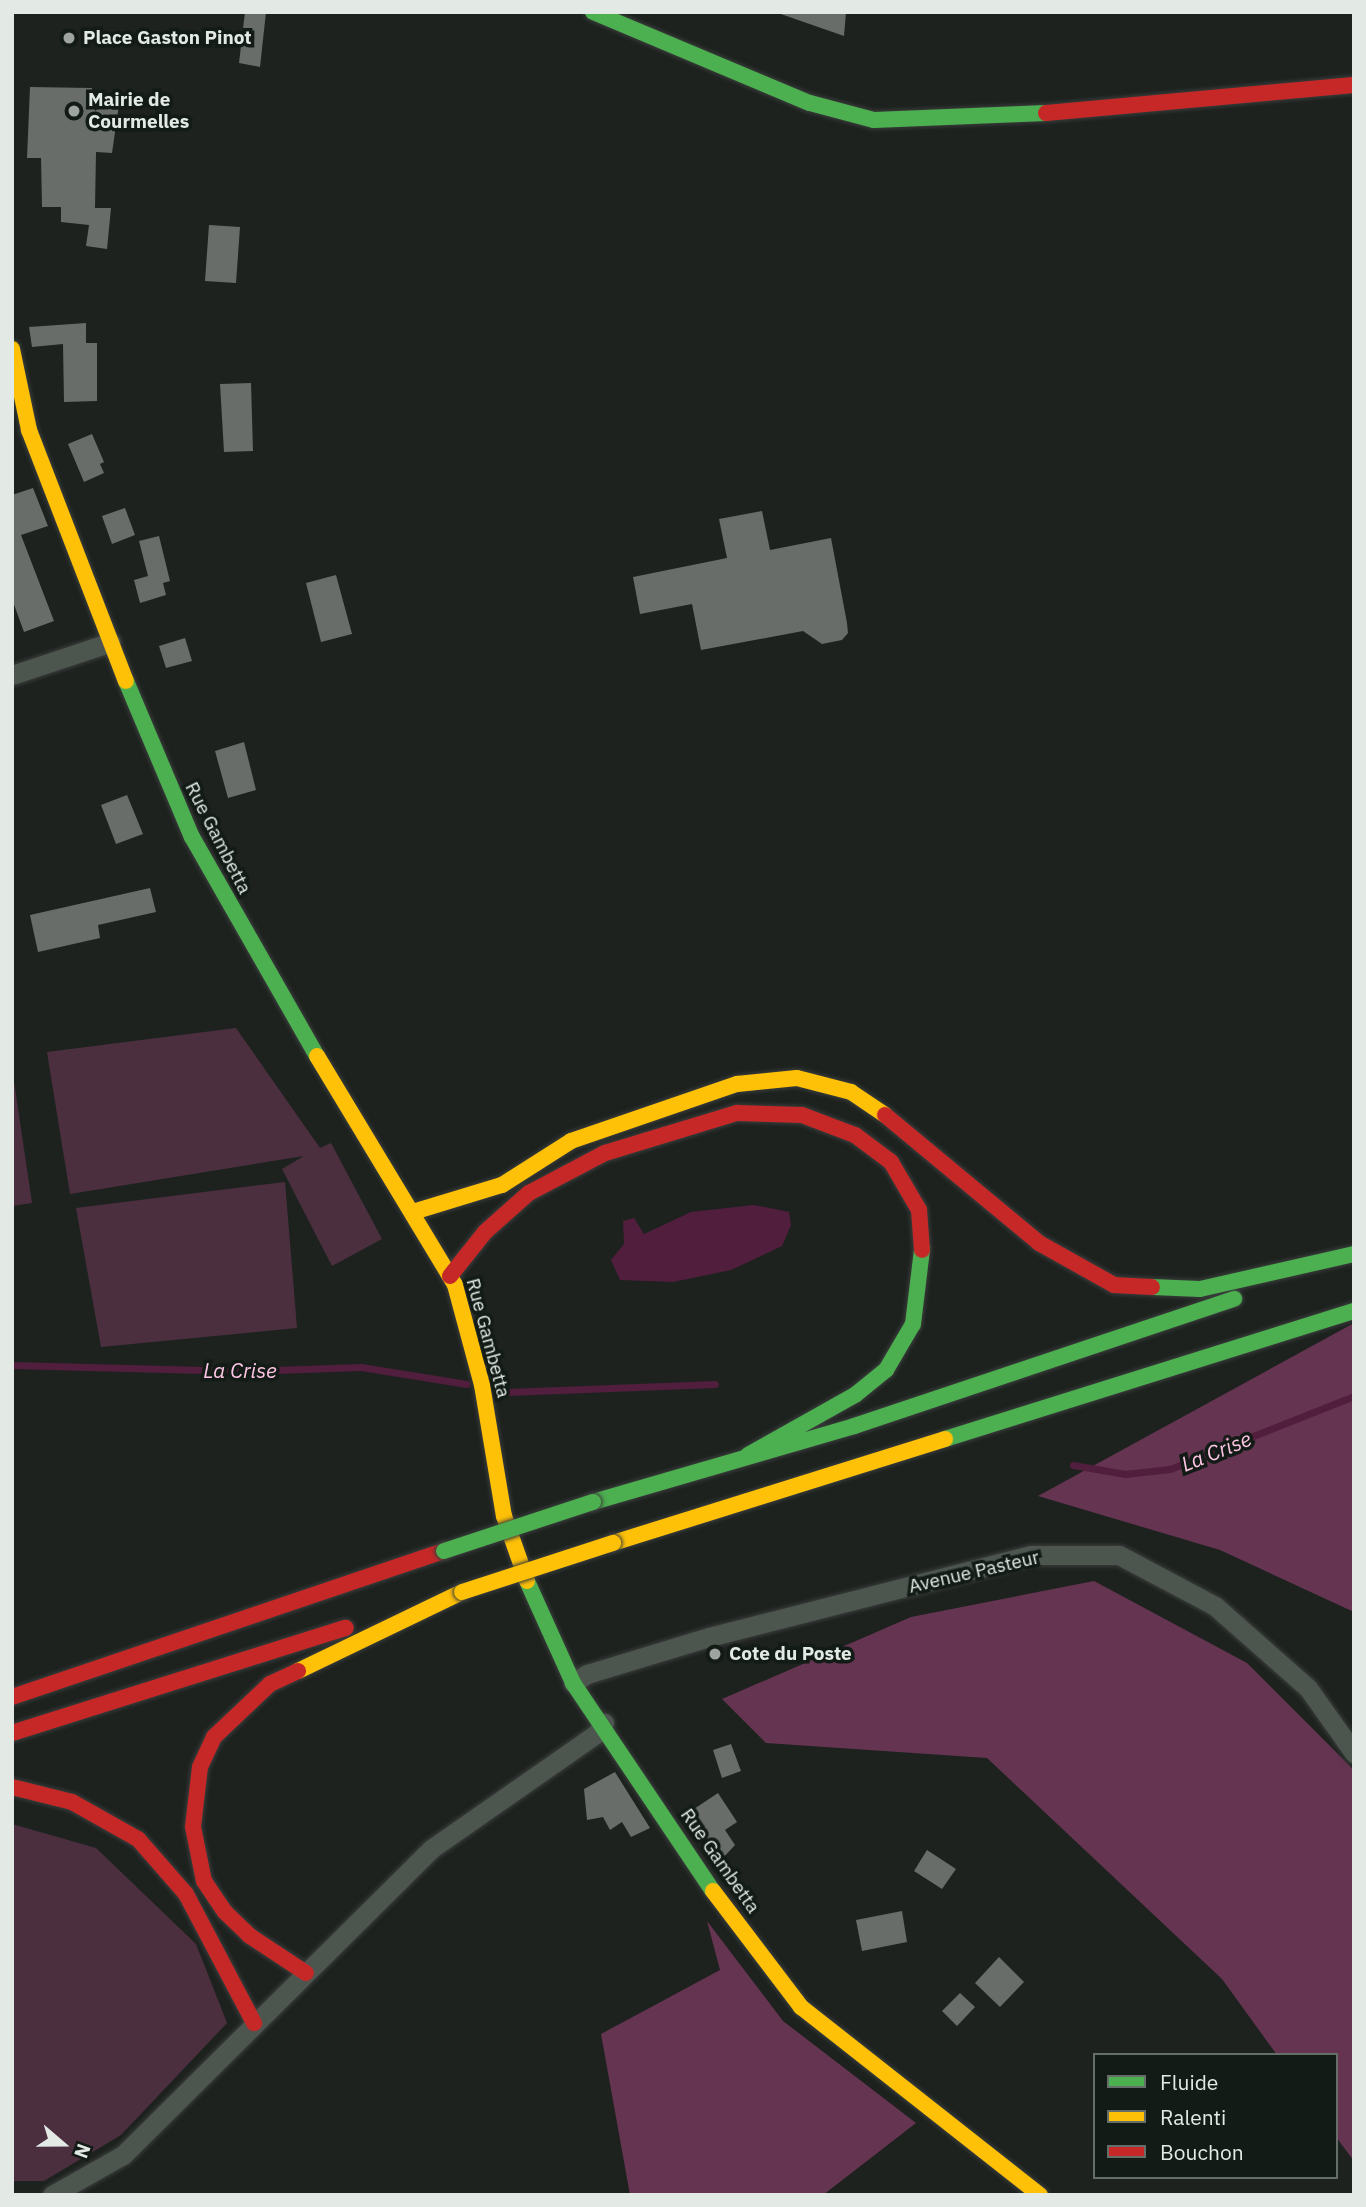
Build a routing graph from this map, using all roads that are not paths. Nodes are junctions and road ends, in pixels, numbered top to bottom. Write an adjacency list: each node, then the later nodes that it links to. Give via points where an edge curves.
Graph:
1 (593, 12): 2 (main road, via 810,103 874,120 1031,114)
2 (1354, 85)
3 (12, 349): 4 (main road, Rue Gambetta, via 29,430)
4 (111, 642): 5 (street); 6 (main road, Rue Gambetta, via 157,762 209,868 247,939)
5 (12, 675)
6 (413, 1212): 7 (main road, via 502,1185 572,1141 737,1084 797,1078 851,1092 907,1130 1039,1243 1114,1285 1200,1289); 8 (main road, Rue Gambetta)
7 (1354, 1256): 10 (main road, via 854,1426)
8 (450, 1276): 10 (main road, via 485,1232 529,1193 606,1153 737,1113 802,1115 855,1135 891,1162 919,1210 923,1267 913,1324 886,1370 855,1395); 12 (main road, Rue Gambetta, via 482,1385 504,1516 534,1602)
9 (1354, 1311): 11 (main road, bridge)
10 (748, 1455): 13 (main road, bridge, via 444,1550)
11 (463, 1592): 15 (main road); 18 (main road, via 270,1684 214,1737 200,1767 193,1827 205,1881 225,1912 250,1936)
12 (573, 1683): 14 (main road, Rue Gambetta); 16 (street, Avenue Pasteur, via 587,1674 709,1637 1031,1555 1119,1555 1215,1606 1308,1688)
13 (12, 1697)
14 (604, 1723): 18 (street, via 596,1734 431,1849); 21 (main road, Rue Gambetta, via 687,1857 801,2007)
15 (12, 1733)
16 (1354, 1753)
17 (12, 1787): 19 (main road, via 72,1802 138,1839 186,1894)
18 (306, 1973): 19 (street)
19 (254, 2023): 20 (street, via 123,2155)
20 (52, 2195)
21 (1041, 2195)

